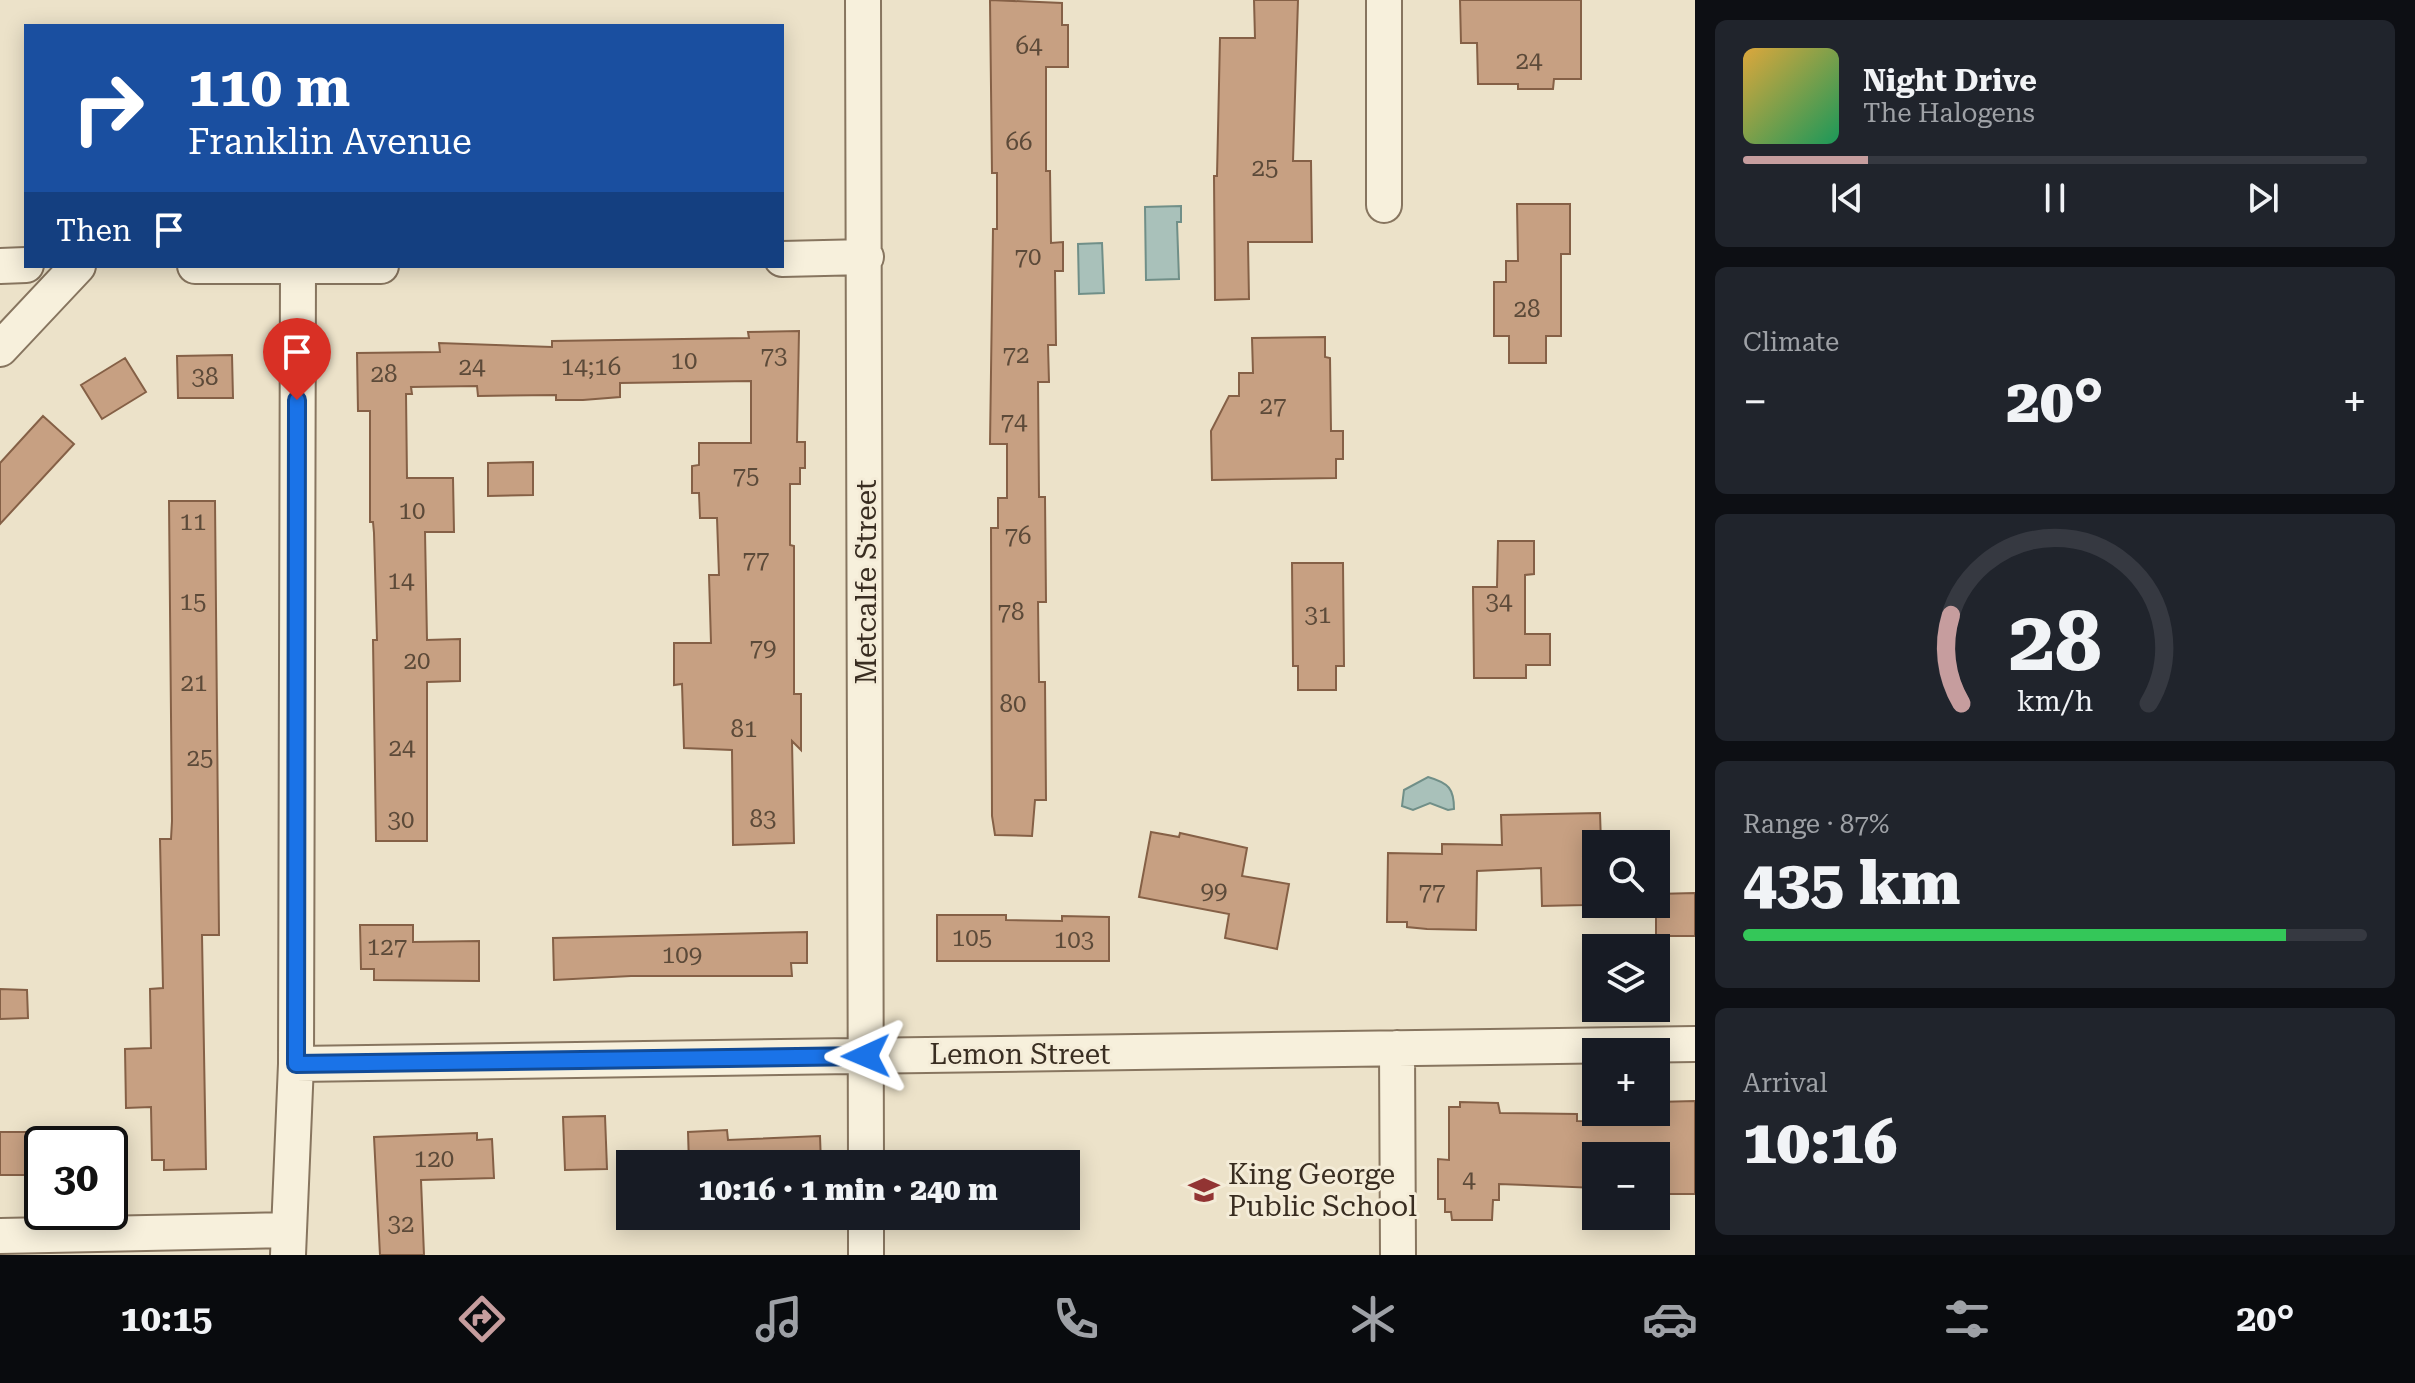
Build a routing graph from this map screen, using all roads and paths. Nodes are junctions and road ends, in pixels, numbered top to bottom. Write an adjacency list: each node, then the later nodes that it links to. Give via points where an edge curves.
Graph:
1 (863, 0): 4 (street, Metcalfe Street)
2 (1384, 0): 3 (street)
3 (1384, 205)
4 (866, 257): 5 (street); 13 (street, Metcalfe Street)
5 (784, 259)
6 (24, 265): 7 (street)
7 (0, 266)
8 (76, 268): 10 (street)
9 (298, 268): 14 (street)
10 (0, 349)
11 (1695, 1044): 12 (street, Lemon Street)
12 (1397, 1048): 13 (street, Lemon Street); 20 (street)
13 (866, 1056): 14 (street, Lemon Street); 15 (street, Metcalfe Street)
14 (296, 1064): 18 (street)
15 (866, 1150)
16 (866, 1230): 19 (street)
17 (0, 1236): 18 (street)
18 (288, 1242)
19 (866, 1255)
20 (1398, 1255)

